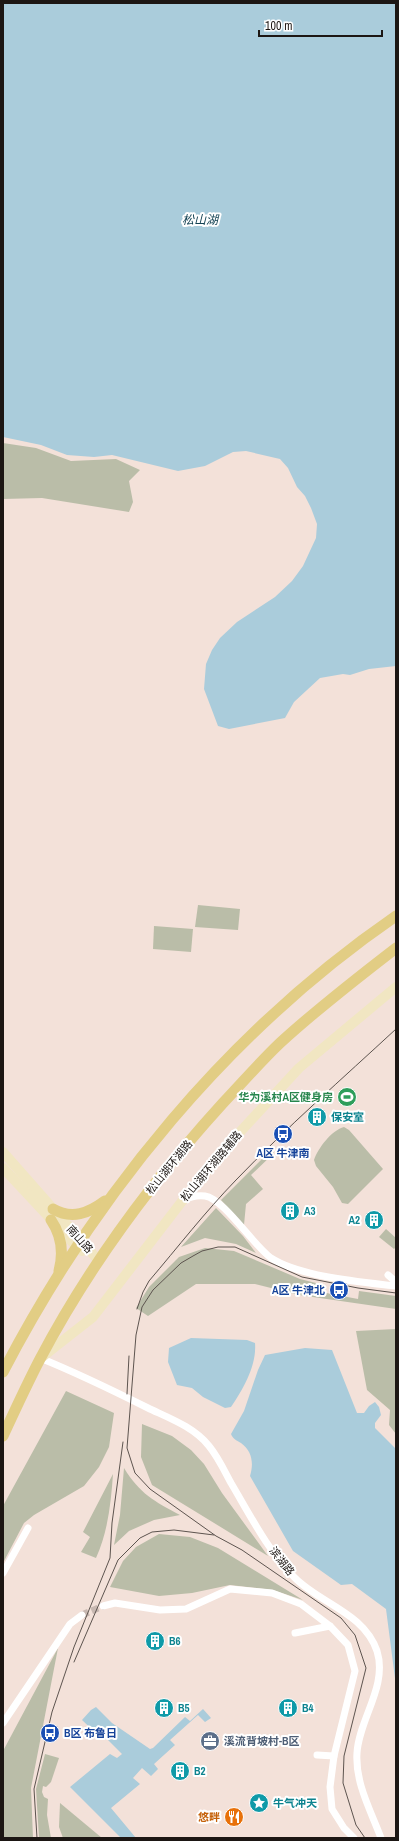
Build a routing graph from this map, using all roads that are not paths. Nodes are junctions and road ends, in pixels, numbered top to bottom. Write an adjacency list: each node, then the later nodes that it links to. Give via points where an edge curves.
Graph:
1 (396, 916): 6 (main road, via 318,974 251,1034 193,1096)
2 (396, 948): 11 (main road, 松山湖环湖路, via 320,1009 245,1079 164,1171)
3 (396, 987): 7 (main road, 松山湖环湖路辅路, via 299,1068 229,1144)
4 (3, 1152): 8 (main road, 南山路)
5 (3, 1168): 9 (main road, 南山路)
6 (114, 1194): 8 (main road, via 81,1214 68,1215); 10 (main road)
7 (183, 1200): 15 (street, via 205,1196 216,1201 252,1241 272,1258 302,1270 342,1279); 16 (main road, 松山湖环湖路辅路, via 93,1317)
8 (53, 1209): 10 (main road, 南山路)
9 (51, 1220): 10 (main road, 南山路); 13 (main road, via 62,1244 60,1269)
10 (79, 1244): 11 (main road, 南山路); 13 (main road)
11 (99, 1261): 16 (main road, 松山湖环湖路)
12 (388, 1275): 14 (street)
13 (56, 1279): 17 (main road)
14 (396, 1282)
15 (396, 1286)
16 (40, 1358): 18 (main road, 松山湖环湖路); 29 (street, 滨湖路, via 88,1378 200,1436 209,1446 271,1549 286,1568 313,1593 356,1620 366,1632 374,1645 378,1659 378,1679 361,1733 357,1763 359,1782)
17 (3, 1372)
18 (3, 1436)
19 (28, 1528): 20 (street)
20 (3, 1573)
21 (103, 1606): 23 (street, via 115,1603 172,1613 230,1590 272,1593 301,1604)
22 (82, 1615): 25 (street, via 70,1624)
23 (330, 1626): 24 (street); 27 (street, via 348,1646 355,1671)
24 (295, 1633)
25 (3, 1723)
26 (317, 1755): 27 (street)
27 (334, 1756): 28 (street, via 330,1787 332,1809)
28 (354, 1838)
29 (381, 1838)

